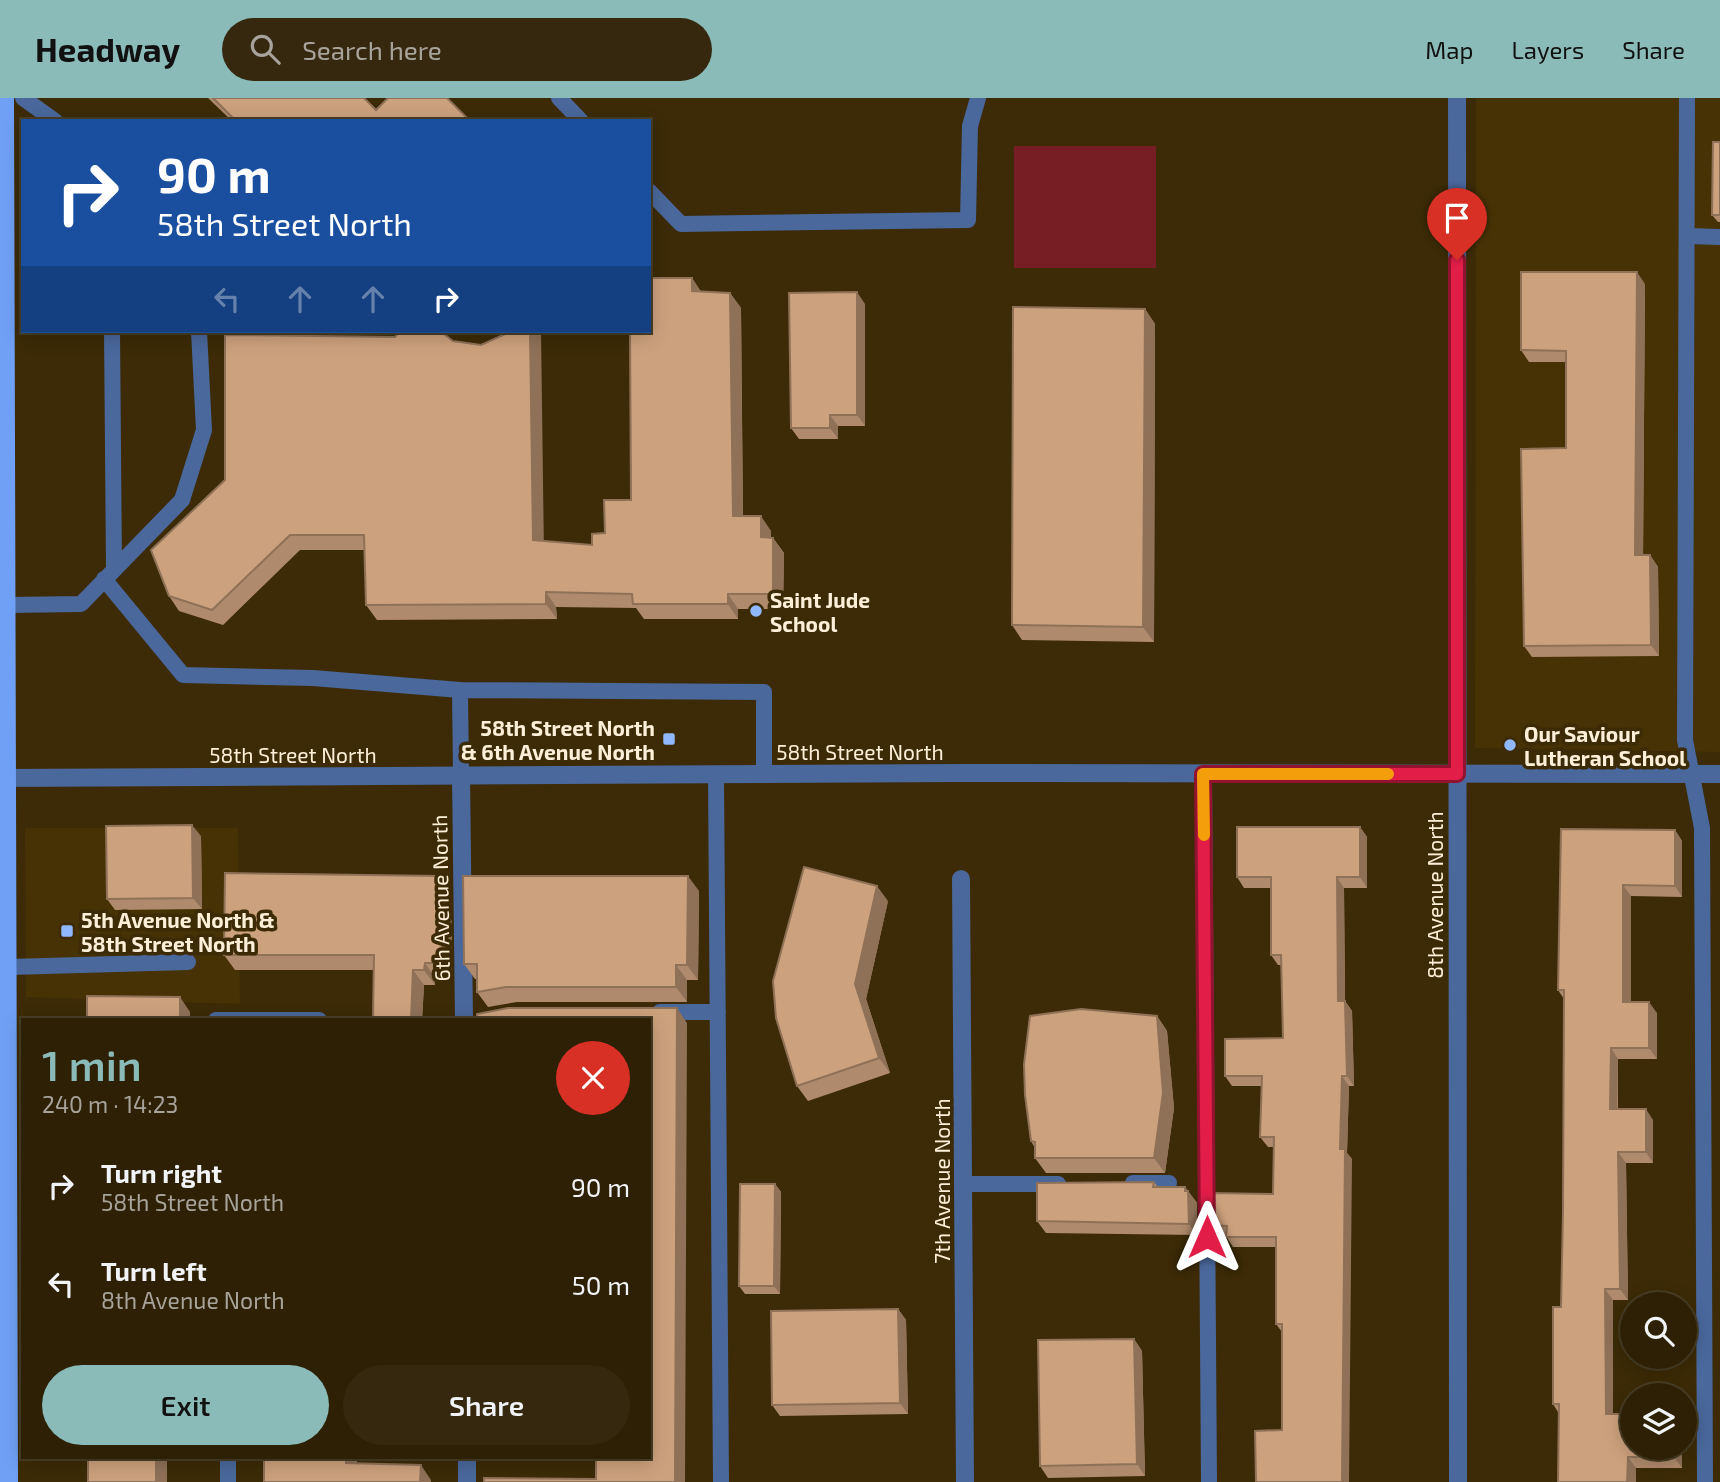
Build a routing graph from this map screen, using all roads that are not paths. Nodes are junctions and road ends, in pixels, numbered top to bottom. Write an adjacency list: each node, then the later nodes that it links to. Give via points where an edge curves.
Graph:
1 (5, 98): 15 (main road)
2 (23, 98): 7 (lane)
3 (559, 98): 8 (lane)
4 (978, 98): 9 (lane, via 970,126 968,219 681,224)
5 (1457, 98): 18 (street, 8th Avenue North)
6 (1687, 98): 10 (lane)
7 (52, 119)
8 (579, 119)
9 (651, 193)
10 (1687, 236): 11 (lane); 19 (lane, via 1685,740)
11 (1720, 237)
12 (111, 333): 14 (lane)
13 (199, 333): 14 (lane, via 204,430 182,500)
14 (109, 573): 15 (lane, via 80,604); 16 (lane, via 183,675 313,678)
15 (7, 605): 24 (main road)
16 (460, 690): 22 (lane, via 764,692); 23 (lane)
17 (1203, 774): 18 (street, 58th Street North); 22 (street, 58th Street North); 43 (lane)
18 (1457, 774): 19 (street, 58th Street North); 44 (street, 8th Avenue North)
19 (1693, 774): 20 (street, 58th Street North); 45 (lane, via 1702,828)
20 (1720, 774)
21 (716, 775): 22 (street, 58th Street North); 23 (street, 58th Street North); 29 (lane)
22 (764, 775)
23 (461, 776): 24 (street, 58th Street North); 30 (street, 6th Avenue North)
24 (3, 778): 27 (main road)
25 (961, 879): 33 (street, 7th Avenue North)
26 (188, 962): 27 (lane)
27 (9, 967): 35 (main road)
28 (638, 1012): 29 (lane)
29 (718, 1012): 41 (lane)
30 (464, 1018)
31 (1114, 1183): 32 (lane)
32 (1169, 1183)
33 (964, 1184): 34 (lane); 42 (street, 7th Avenue North)
34 (1073, 1184)
35 (16, 1296): 38 (main road)
36 (228, 1459): 39 (lane)
37 (467, 1459): 40 (street)
38 (6, 1471)
39 (228, 1482)
40 (467, 1482)
41 (721, 1482)
42 (965, 1482)
43 (1209, 1482)
44 (1458, 1482)
45 (1705, 1482)

